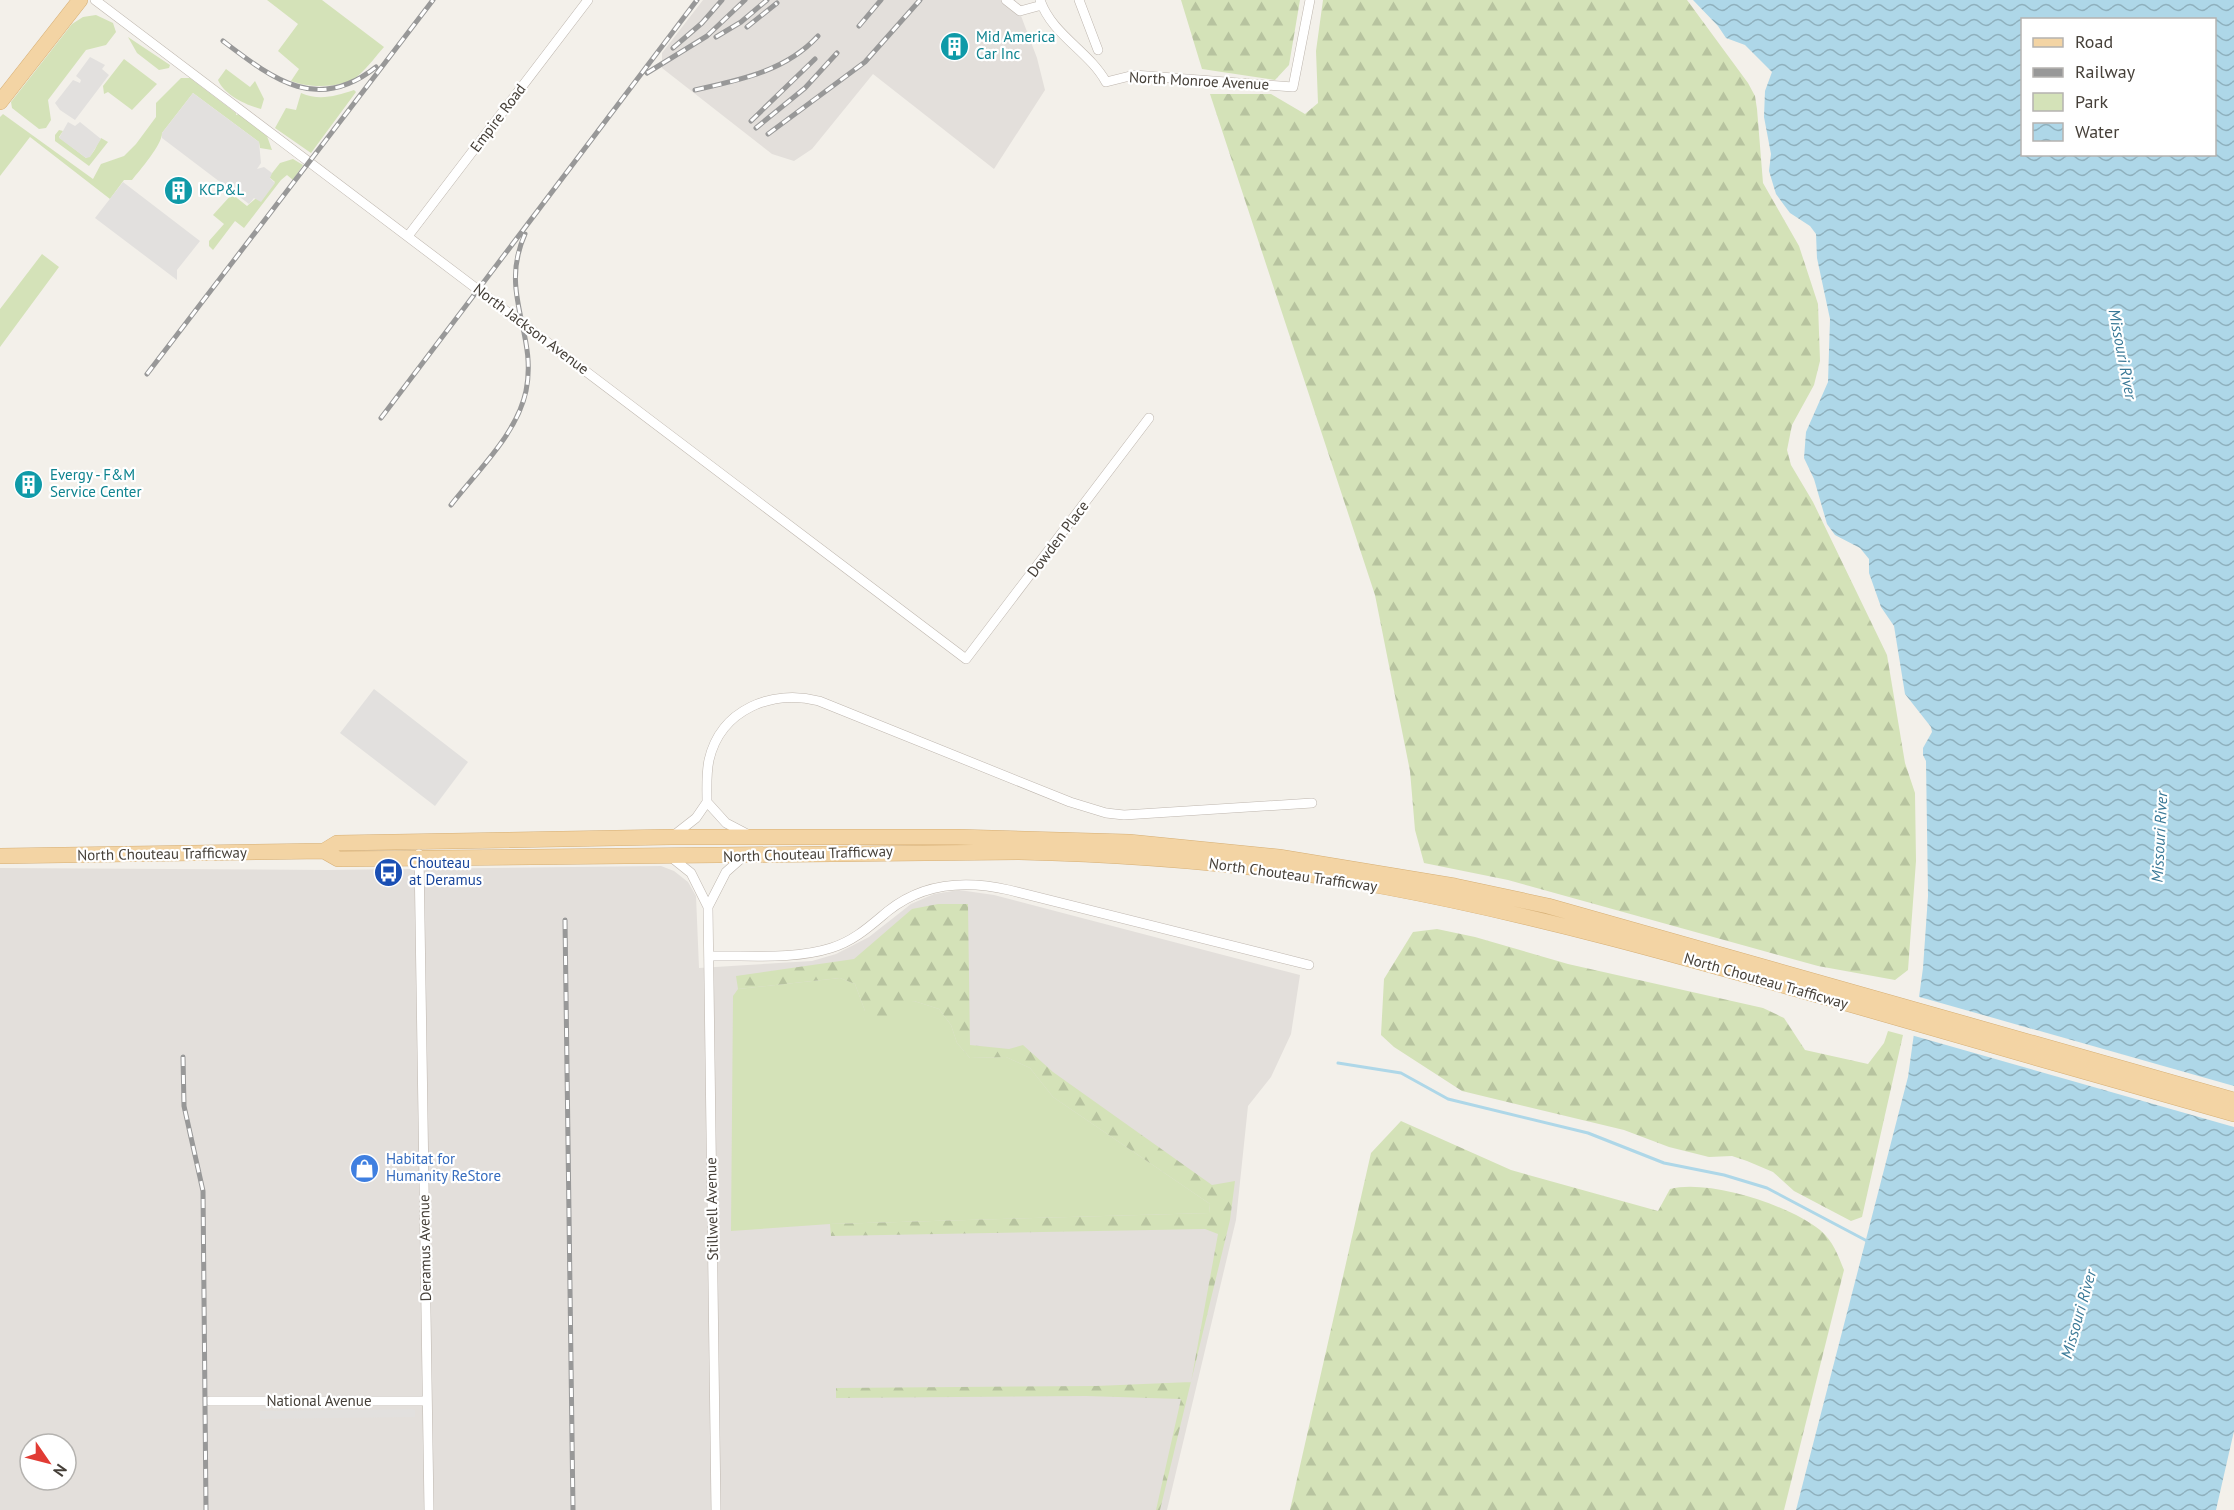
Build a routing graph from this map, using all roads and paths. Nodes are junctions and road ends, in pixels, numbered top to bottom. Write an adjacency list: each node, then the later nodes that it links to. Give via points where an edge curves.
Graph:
1 (80, 0): 9 (main road)
2 (95, 0): 10 (street, North Jackson Avenue)
3 (588, 0): 10 (street, Empire Road)
4 (1006, 0): 7 (street, via 1020,11)
5 (1079, 0): 8 (street)
6 (1310, 0): 7 (street, North Monroe Avenue, via 1293,87 1134,75 1106,82 1053,24)
7 (1041, 3)
8 (1098, 50)
9 (0, 102)
10 (408, 236): 12 (street, North Jackson Avenue)
11 (1149, 418): 12 (street, Dowden Place)
12 (966, 659)
13 (707, 802): 14 (street, via 707,772 716,741 726,726 754,703 784,696 819,701 1106,813); 15 (street, via 696,818); 16 (street, North Chouteau Trafficway, via 726,823)
14 (1312, 803)
15 (671, 837): 16 (main road, North Chouteau Trafficway); 17 (main road, North Chouteau Trafficway)
16 (756, 838): 23 (main road, North Chouteau Trafficway, via 1129,842)
17 (419, 843): 18 (main road, North Chouteau Trafficway, via 337,843); 22 (street, Deramus Avenue)
18 (324, 851): 19 (main road, North Chouteau Trafficway); 22 (main road, North Chouteau Trafficway, via 338,859)
19 (0, 856)
20 (744, 856): 21 (main road, North Chouteau Trafficway); 23 (main road, North Chouteau Trafficway, via 903,852 1085,854); 24 (street, Stillwell Avenue, via 722,879)
21 (671, 857): 22 (main road, North Chouteau Trafficway); 24 (street, Stillwell Avenue, via 691,873)
22 (419, 859): 30 (street, Deramus Avenue)
23 (1278, 864): 27 (main road, North Chouteau Trafficway, via 1443,884 1548,906); 28 (main road, North Chouteau Trafficway, via 1558,924)
24 (708, 907): 25 (street, Stillwell Avenue)
25 (709, 956): 26 (street, via 800,954 832,948 856,937 914,895 967,883); 32 (street, Stillwell Avenue)
26 (1309, 965)
27 (2234, 1100)
28 (2234, 1114)
29 (210, 1401): 30 (street, National Avenue)
30 (427, 1401): 31 (street, Deramus Avenue)
31 (429, 1510)
32 (716, 1510)

